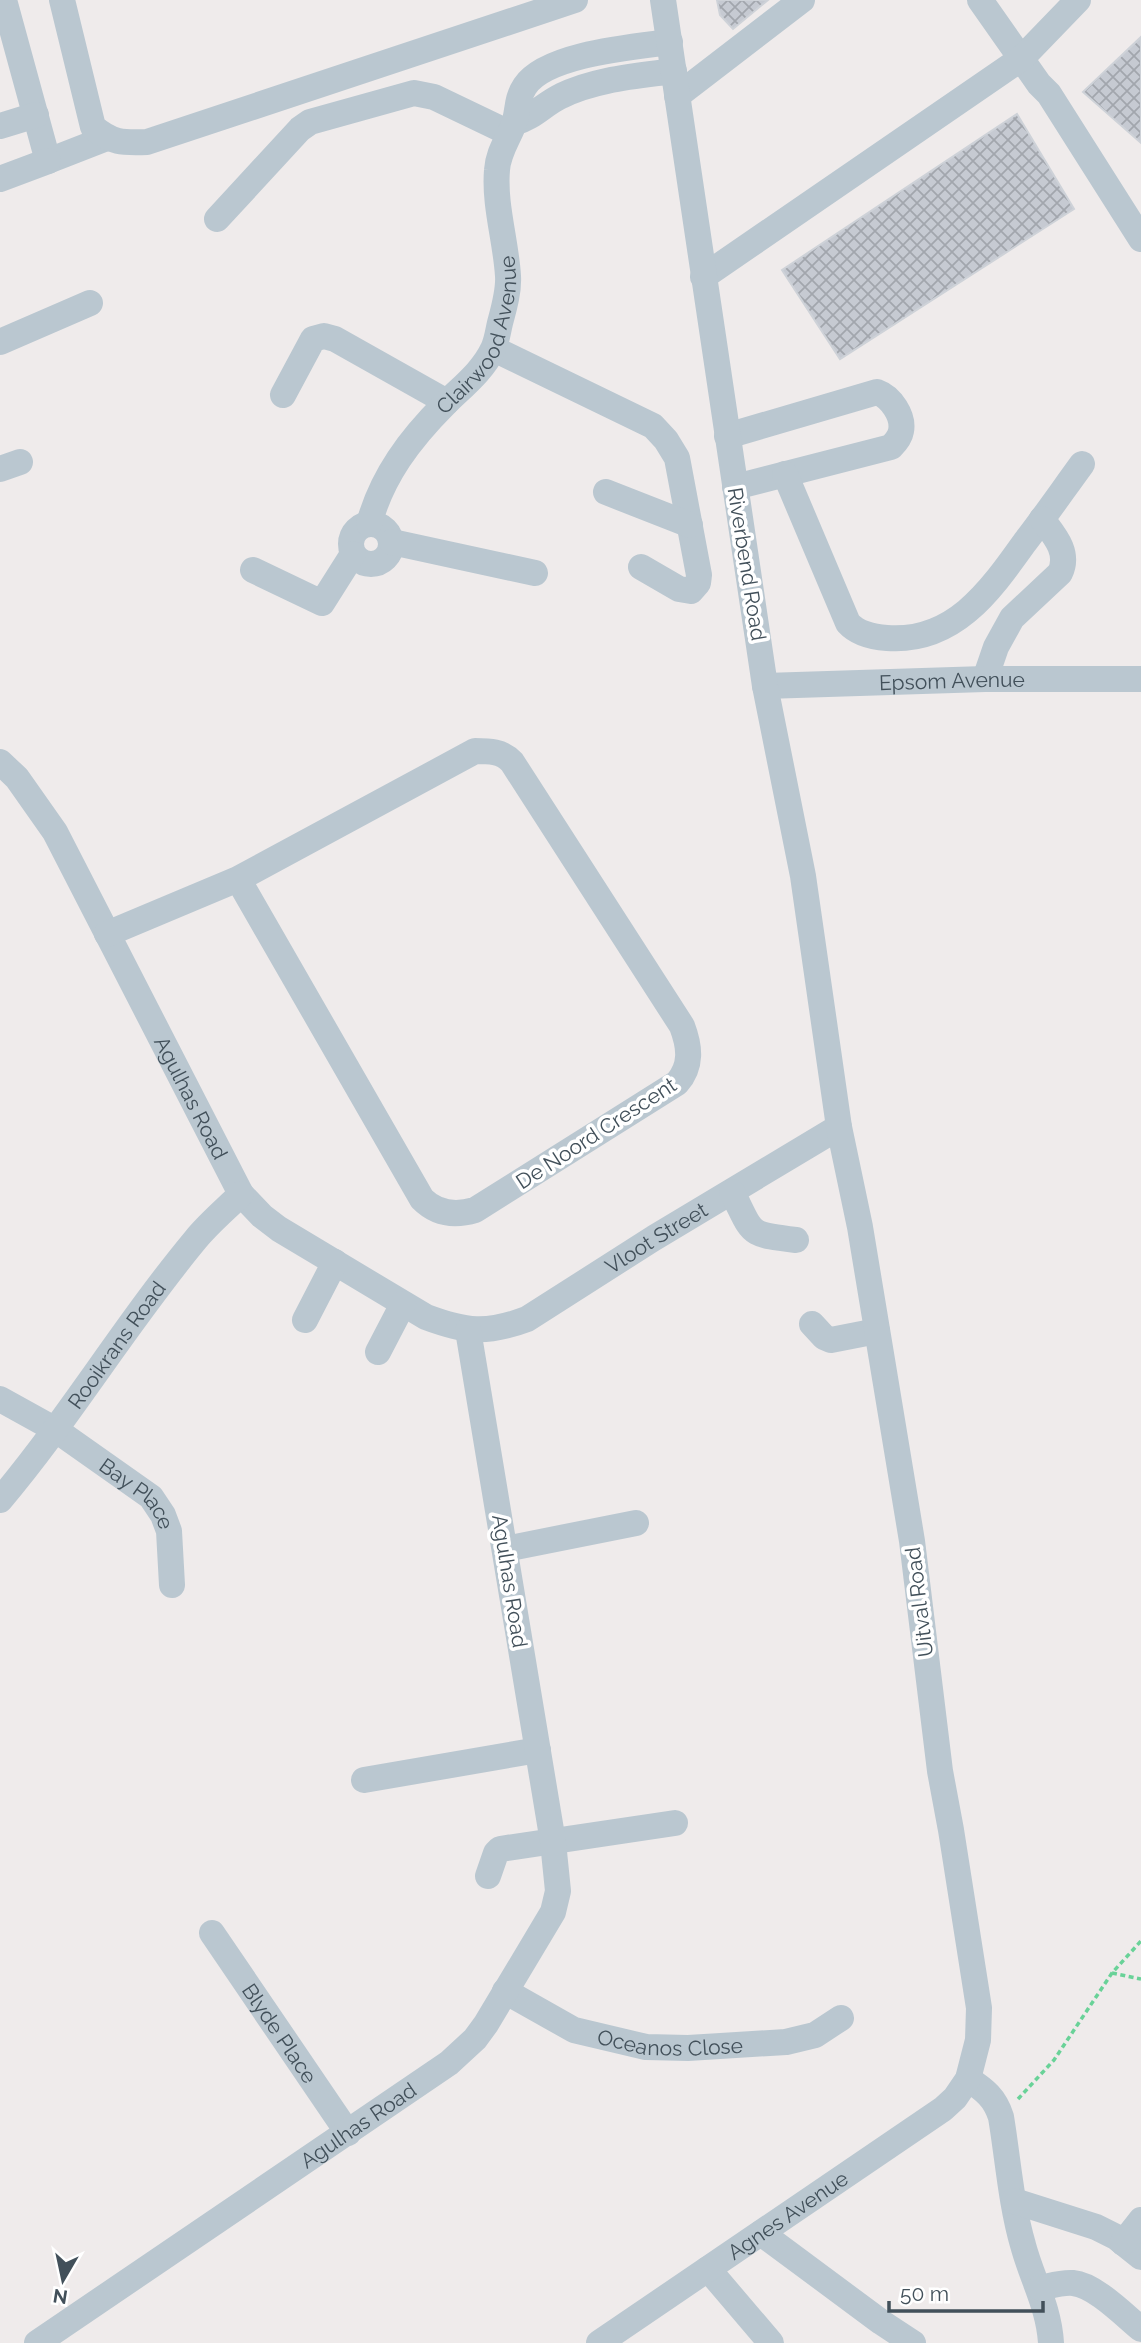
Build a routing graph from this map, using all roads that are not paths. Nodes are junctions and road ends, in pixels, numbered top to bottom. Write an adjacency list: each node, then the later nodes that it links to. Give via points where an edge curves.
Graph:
1 (62, 0): 15 (street, via 93,127)
2 (663, 0): 8 (street, Riverbend Road)
3 (802, 0): 11 (street)
4 (981, 0): 9 (street)
5 (1079, 0): 9 (street)
6 (568, 1): 15 (street, via 147,142)
7 (3, 6): 10 (street)
8 (670, 42): 11 (street, Riverbend Road); 14 (street, Clairwood Avenue, via 618,49 545,68 520,94)
9 (1021, 58): 19 (street); 20 (street)
10 (10, 63): 12 (street)
11 (675, 84): 14 (street, via 588,85 562,95); 20 (street, Riverbend Road)
12 (36, 115): 13 (street); 16 (street)
13 (0, 126)
14 (512, 128): 18 (street, via 414,93 310,122); 23 (street, Clairwood Avenue, via 497,169 508,278)
15 (107, 138): 16 (street)
16 (48, 161): 17 (street)
17 (0, 179)
18 (217, 219)
19 (1141, 239)
20 (703, 277): 26 (street, Riverbend Road)
21 (90, 303): 22 (street)
22 (0, 342)
23 (494, 348): 25 (street, Clairwood Avenue); 33 (street, via 653,426 677,457)
24 (282, 395): 25 (street, via 313,339 324,337)
25 (447, 402): 32 (street, Clairwood Avenue, via 417,433 384,480)
26 (727, 436): 28 (street, via 877,392 894,404 901,431 891,447); 29 (street, Riverbend Road)
27 (1082, 464): 31 (street)
28 (785, 474): 29 (street); 31 (street, via 848,623 854,630 879,637 917,638 951,622 999,580)
29 (735, 487): 41 (street, Riverbend Road)
30 (606, 492): 33 (street)
31 (1042, 519): 39 (street, via 1064,554 1064,566 1007,624)
32 (369, 524): 34 (street, via 384,528); 35 (street, via 354,531)
33 (690, 525): 36 (street, via 699,575 691,591)
34 (392, 542): 35 (street, via 387,557 373,565); 38 (street)
35 (353, 554): 37 (street, via 322,603)
36 (641, 567)
37 (253, 570)
38 (535, 573)
39 (985, 679): 40 (street, Epsom Avenue); 41 (street, Epsom Avenue)
40 (1141, 679)
41 (765, 686): 45 (street, Riverbend Road, via 803,876)
42 (0, 762): 44 (street, Agulhas Road, via 41,810)
43 (238, 879): 43 (street, De Noord Crescent, via 475,751 501,754 512,762 682,1026 688,1045 687,1068 677,1083 475,1210 438,1211 422,1199); 44 (street, De Noord Crescent)
44 (107, 934): 47 (street, Agulhas Road)
45 (839, 1126): 46 (street, Vloot Street); 54 (street, Uitval Road)
46 (732, 1192): 48 (street, via 752,1231); 53 (street, Vloot Street, via 527,1319 505,1327)
47 (241, 1194): 49 (street, Agulhas Road, via 262,1216); 57 (street, Rooikrans Road, via 158,1287)
48 (796, 1240)
49 (335, 1262): 50 (street, Agulhas Road); 51 (street)
50 (403, 1304): 53 (street, Agulhas Road); 55 (street)
51 (305, 1320)
52 (812, 1324): 54 (street, via 831,1340)
53 (468, 1330): 60 (street, Agulhas Road)
54 (877, 1331): 70 (street, Uitval Road, via 979,2008 978,2040)
55 (378, 1352)
56 (0, 1399): 57 (street, Bay Place)
57 (56, 1430): 58 (street, Rooikrans Road); 61 (street, Bay Place, via 151,1497 169,1531)
58 (0, 1500)
59 (636, 1523): 60 (street)
60 (505, 1549): 62 (street, Agulhas Road)
61 (172, 1585)
62 (538, 1750): 63 (street); 65 (street, Agulhas Road)
63 (364, 1780)
64 (675, 1823): 65 (street)
65 (553, 1842): 66 (street, via 500,1849); 68 (street, Agulhas Road, via 558,1891 553,1912)
66 (488, 1876)
67 (212, 1933): 71 (street, Blyde Place)
68 (505, 1991): 69 (street, Oceanos Close, via 574,2030 646,2047 786,2042 815,2035); 71 (street, Agulhas Road, via 462,2052)
69 (841, 2018)
70 (968, 2079): 72 (street, via 996,2102); 74 (street, Agnes Avenue, via 943,2109)
71 (348, 2133): 80 (street, Agulhas Road)
72 (1014, 2201): 75 (street, via 1096,2227); 77 (street, via 1023,2248)
73 (1141, 2220): 75 (street)
74 (761, 2233): 76 (street, Agnes Avenue); 83 (street)
75 (1132, 2250)
76 (708, 2269): 81 (street, Agnes Avenue); 82 (street)
77 (1040, 2288): 78 (street, via 1084,2285); 79 (street)
78 (1141, 2329)
79 (1051, 2334): 84 (street)
80 (37, 2343)
81 (599, 2343)
82 (771, 2343)
83 (913, 2343)
84 (1071, 2343)

